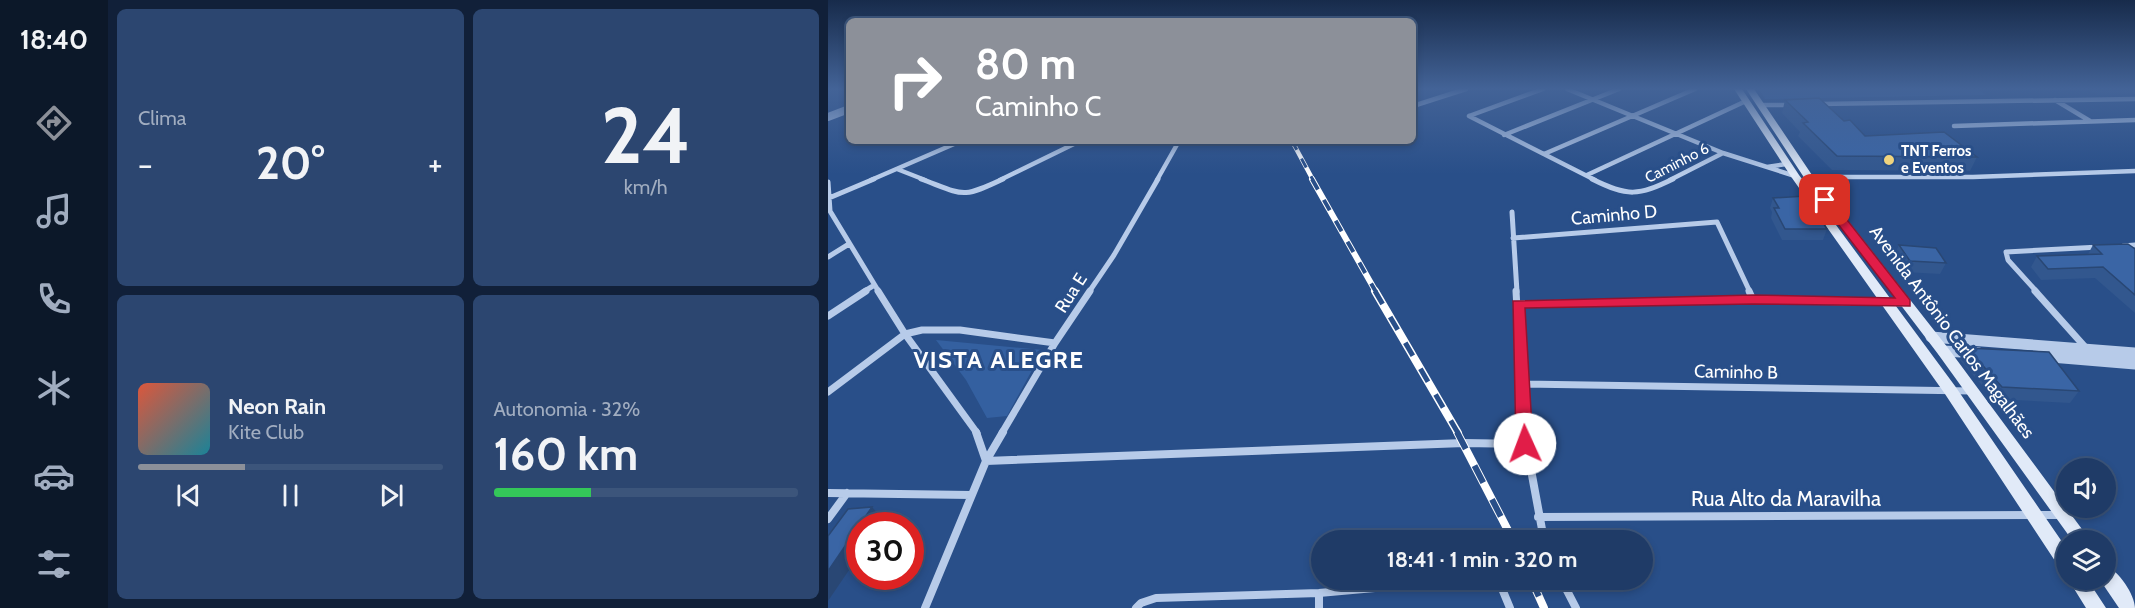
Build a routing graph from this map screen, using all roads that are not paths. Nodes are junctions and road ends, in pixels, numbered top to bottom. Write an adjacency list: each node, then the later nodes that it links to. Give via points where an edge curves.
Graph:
1 (1472, 117): 13 (street)
2 (1549, 117): 13 (street)
3 (1627, 117): 18 (street)
4 (1638, 117): 12 (street)
5 (1712, 117): 12 (street)
6 (1761, 117): 19 (main road, Avenida Antônio Carlos Magalhães)
7 (1762, 117): 24 (main road, Avenida Antônio Carlos Magalhães)
8 (2085, 117): 10 (street)
9 (2135, 120): 10 (street)
10 (2091, 121): 11 (street)
11 (1954, 126)
12 (1677, 133): 17 (street); 23 (street)
13 (1504, 135): 18 (street)
14 (954, 144): 21 (street)
15 (1074, 144): 21 (street, via 971,194 958,193)
16 (1177, 144): 43 (street, Rua E, via 1114,255)
17 (1723, 153): 20 (street); 23 (street, Caminho 6, via 1642,193 1613,189)
18 (1544, 154): 23 (street)
19 (1786, 164): 20 (street); 24 (main road, Avenida Antônio Carlos Magalhães)
20 (1764, 168): 24 (street)
21 (897, 169): 26 (street)
22 (2135, 171): 24 (street, via 1973,177)
23 (1587, 175)
24 (1801, 177): 37 (main road, Avenida Antônio Carlos Magalhães); 38 (main road, Avenida Antônio Carlos Magalhães)
25 (828, 182): 26 (street)
26 (829, 198): 27 (street)
27 (828, 207): 30 (street)
28 (1512, 212): 29 (street)
29 (1513, 238): 36 (street, Caminho D, via 1717,222); 39 (street)
30 (849, 244): 34 (street); 35 (street)
31 (2135, 245): 32 (street)
32 (2125, 246): 33 (street); 44 (street, via 2006,252 2008,260)
33 (2135, 255)
34 (828, 257)
35 (873, 286): 40 (street); 41 (street)
36 (1753, 300): 37 (street); 39 (street)
37 (1886, 302): 38 (street); 50 (main road, Avenida Antônio Carlos Magalhães)
38 (1905, 303): 42 (main road, Avenida Antônio Carlos Magalhães)
39 (1518, 304): 49 (street)
40 (828, 316)
41 (905, 334): 43 (street, via 938,328); 52 (street); 54 (street, via 966,416 980,438)
42 (1932, 338): 44 (street); 45 (main road, Avenida Antônio Carlos Magalhães)
43 (1055, 343): 54 (street, Rua E)
44 (2086, 347): 46 (street); 47 (street)
45 (1943, 351): 47 (street); 51 (main road, Avenida Antônio Carlos Magalhães)
46 (2135, 353)
47 (2097, 359): 48 (street)
48 (2135, 364)
49 (1522, 384): 50 (street, Caminho B); 53 (street)
50 (1950, 390): 51 (street, Caminho B); 61 (main road, Avenida Antônio Carlos Magalhães)
51 (1972, 391): 58 (main road, Avenida Antônio Carlos Magalhães)
52 (828, 392)
53 (1525, 444): 54 (street, via 1464,442); 60 (street)
54 (986, 460): 57 (street, Rua E)
55 (828, 493): 56 (street)
56 (847, 493): 57 (street); 62 (street)
57 (971, 495): 71 (street, Rua E)
58 (2056, 504)
59 (2056, 516): 61 (street, Rua Alto da Maravilha)
60 (1538, 517): 61 (street, Rua Alto da Maravilha); 63 (street)
61 (2035, 517): 64 (main road, Avenida Antônio Carlos Magalhães)
62 (828, 519)
63 (1541, 530)
64 (2056, 548)
65 (2116, 588): 77 (main road)
66 (1352, 590): 70 (street)
67 (1503, 590): 74 (street)
68 (1566, 590): 75 (street)
69 (2085, 590): 76 (main road)
70 (1319, 593): 72 (street, via 1156,598); 73 (street)
71 (924, 608)
72 (1136, 608)
73 (1319, 608)
74 (1510, 608)
75 (1576, 608)
76 (2097, 608)
77 (2130, 608)

